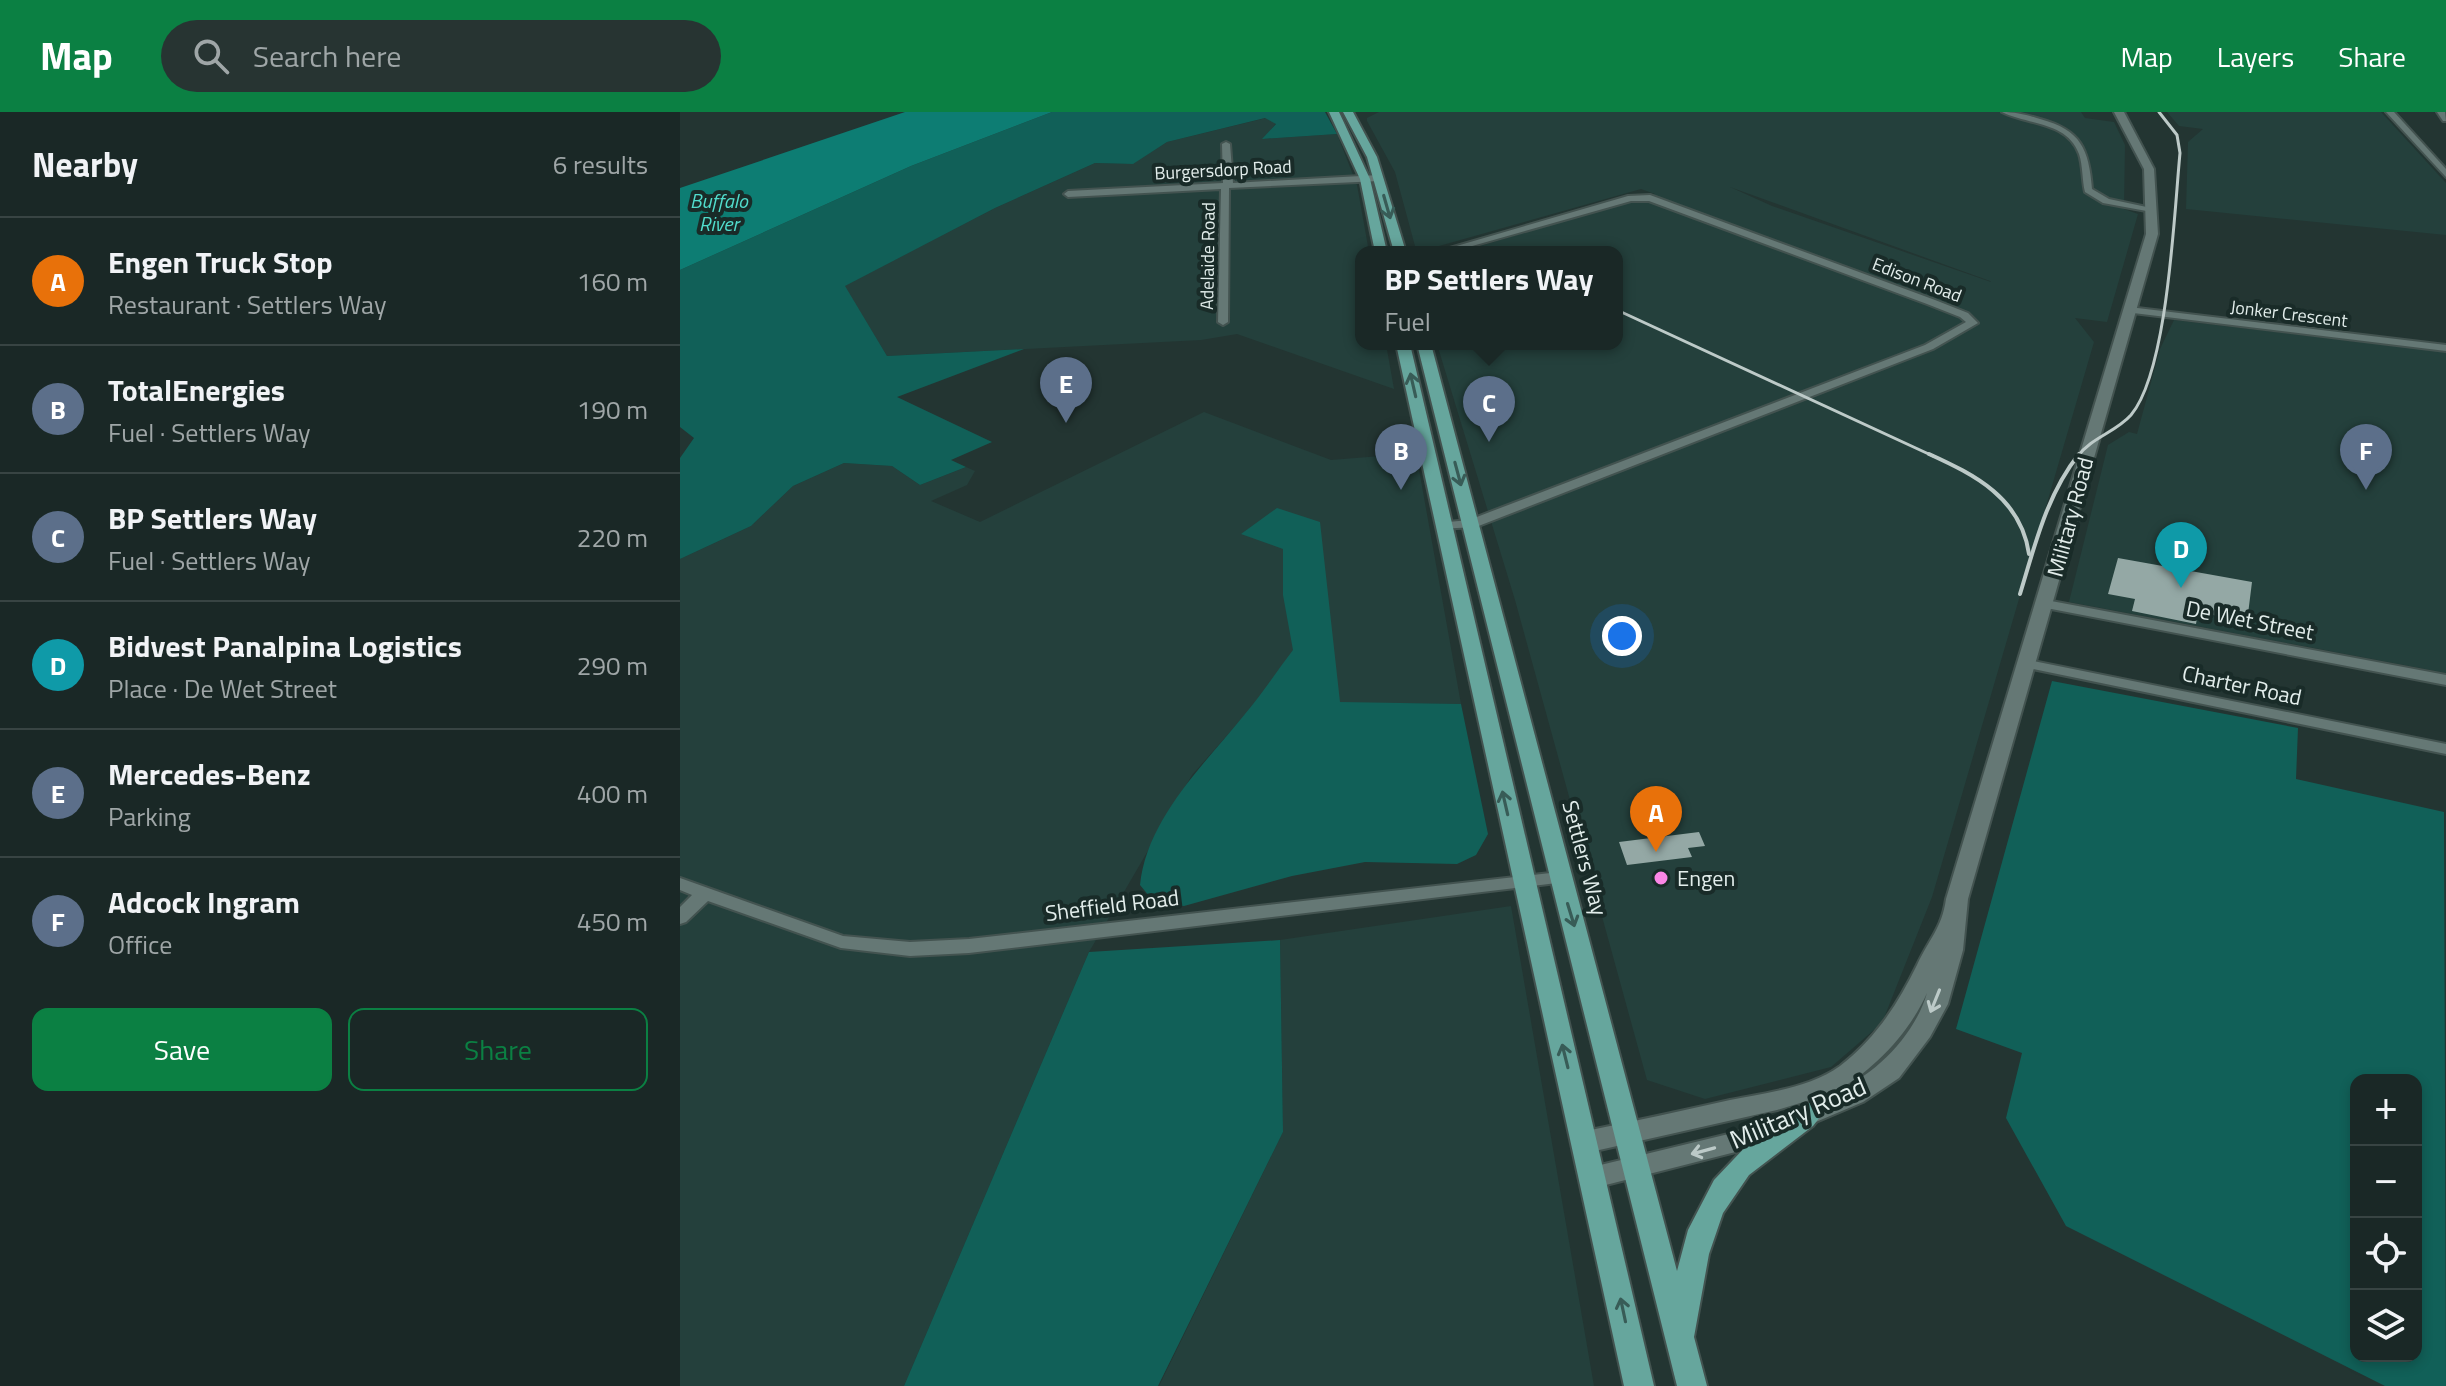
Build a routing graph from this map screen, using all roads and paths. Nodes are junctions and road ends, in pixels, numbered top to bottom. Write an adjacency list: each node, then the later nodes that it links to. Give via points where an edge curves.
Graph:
1 (1334, 112): 11 (main road)
2 (1348, 112): 10 (main road)
3 (2006, 112): 14 (street, via 2076,138 2086,152 2088,190 2096,197)
4 (2119, 112): 14 (street, Military Road, via 2149,169)
5 (2390, 112): 9 (street)
6 (2441, 112): 7 (street)
7 (2446, 119)
8 (1226, 144): 12 (street, Adelaide Road)
9 (2446, 174)
10 (1379, 178): 11 (street, Burgersdorp Road); 16 (main road, one-way to 16)
11 (1365, 179): 12 (street, Burgersdorp Road); 15 (main road)
12 (1225, 186): 13 (street, Burgersdorp Road); 19 (street, Adelaide Road)
13 (1068, 194)
14 (2152, 209): 18 (street, Military Road, via 2152,234)
15 (1380, 246)
16 (1398, 246)
17 (1462, 246): 23 (street, Edison Road, via 1631,198 1650,198 1931,302 1973,323 1929,347)
18 (2129, 310): 20 (street, Jonker Crescent); 25 (street, Military Road)
19 (1223, 322)
20 (2446, 348)
21 (1404, 350): 24 (main road, one-way to 21)
22 (1426, 350): 23 (main road, Settlers Way, one-way to 23)
23 (1471, 524): 24 (street, Edison Road); 29 (main road, Settlers Way)
24 (1443, 526): 30 (main road, one-way to 24)
25 (2046, 604): 26 (street, Military Road); 27 (street, De Wet Street)
26 (2028, 664): 28 (street, Charter Road); 34 (street, Military Road)
27 (2446, 680)
28 (2446, 749)
29 (1559, 878): 30 (street, Sheffield Road); 36 (main road, Settlers Way, one-way to 36)
30 (1522, 882): 32 (street, Sheffield Road, via 910,949 841,942); 37 (main road, one-way to 30)
31 (680, 884): 32 (street, Sheffield Road)
32 (705, 893): 33 (street)
33 (680, 918)
34 (1952, 926): 35 (street, Military Road, one-way to 35, via 1936,1004 1907,1050 1890,1071 1854,1095); 36 (street, Military Road, via 1909,1006 1848,1073 1777,1100)
35 (1810, 1113): 38 (street, Military Road, one-way to 38, via 1750,1139); 40 (main road, via 1760,1149 1709,1211 1693,1249)
36 (1627, 1134): 37 (street, Military Road); 38 (main road, Settlers Way)
37 (1586, 1142): 39 (main road)
38 (1637, 1168): 39 (street, Military Road); 40 (main road, Settlers Way)
39 (1594, 1177): 41 (main road, one-way to 39)
40 (1682, 1342): 42 (main road, Settlers Way)
41 (1639, 1386)
42 (1692, 1386)

